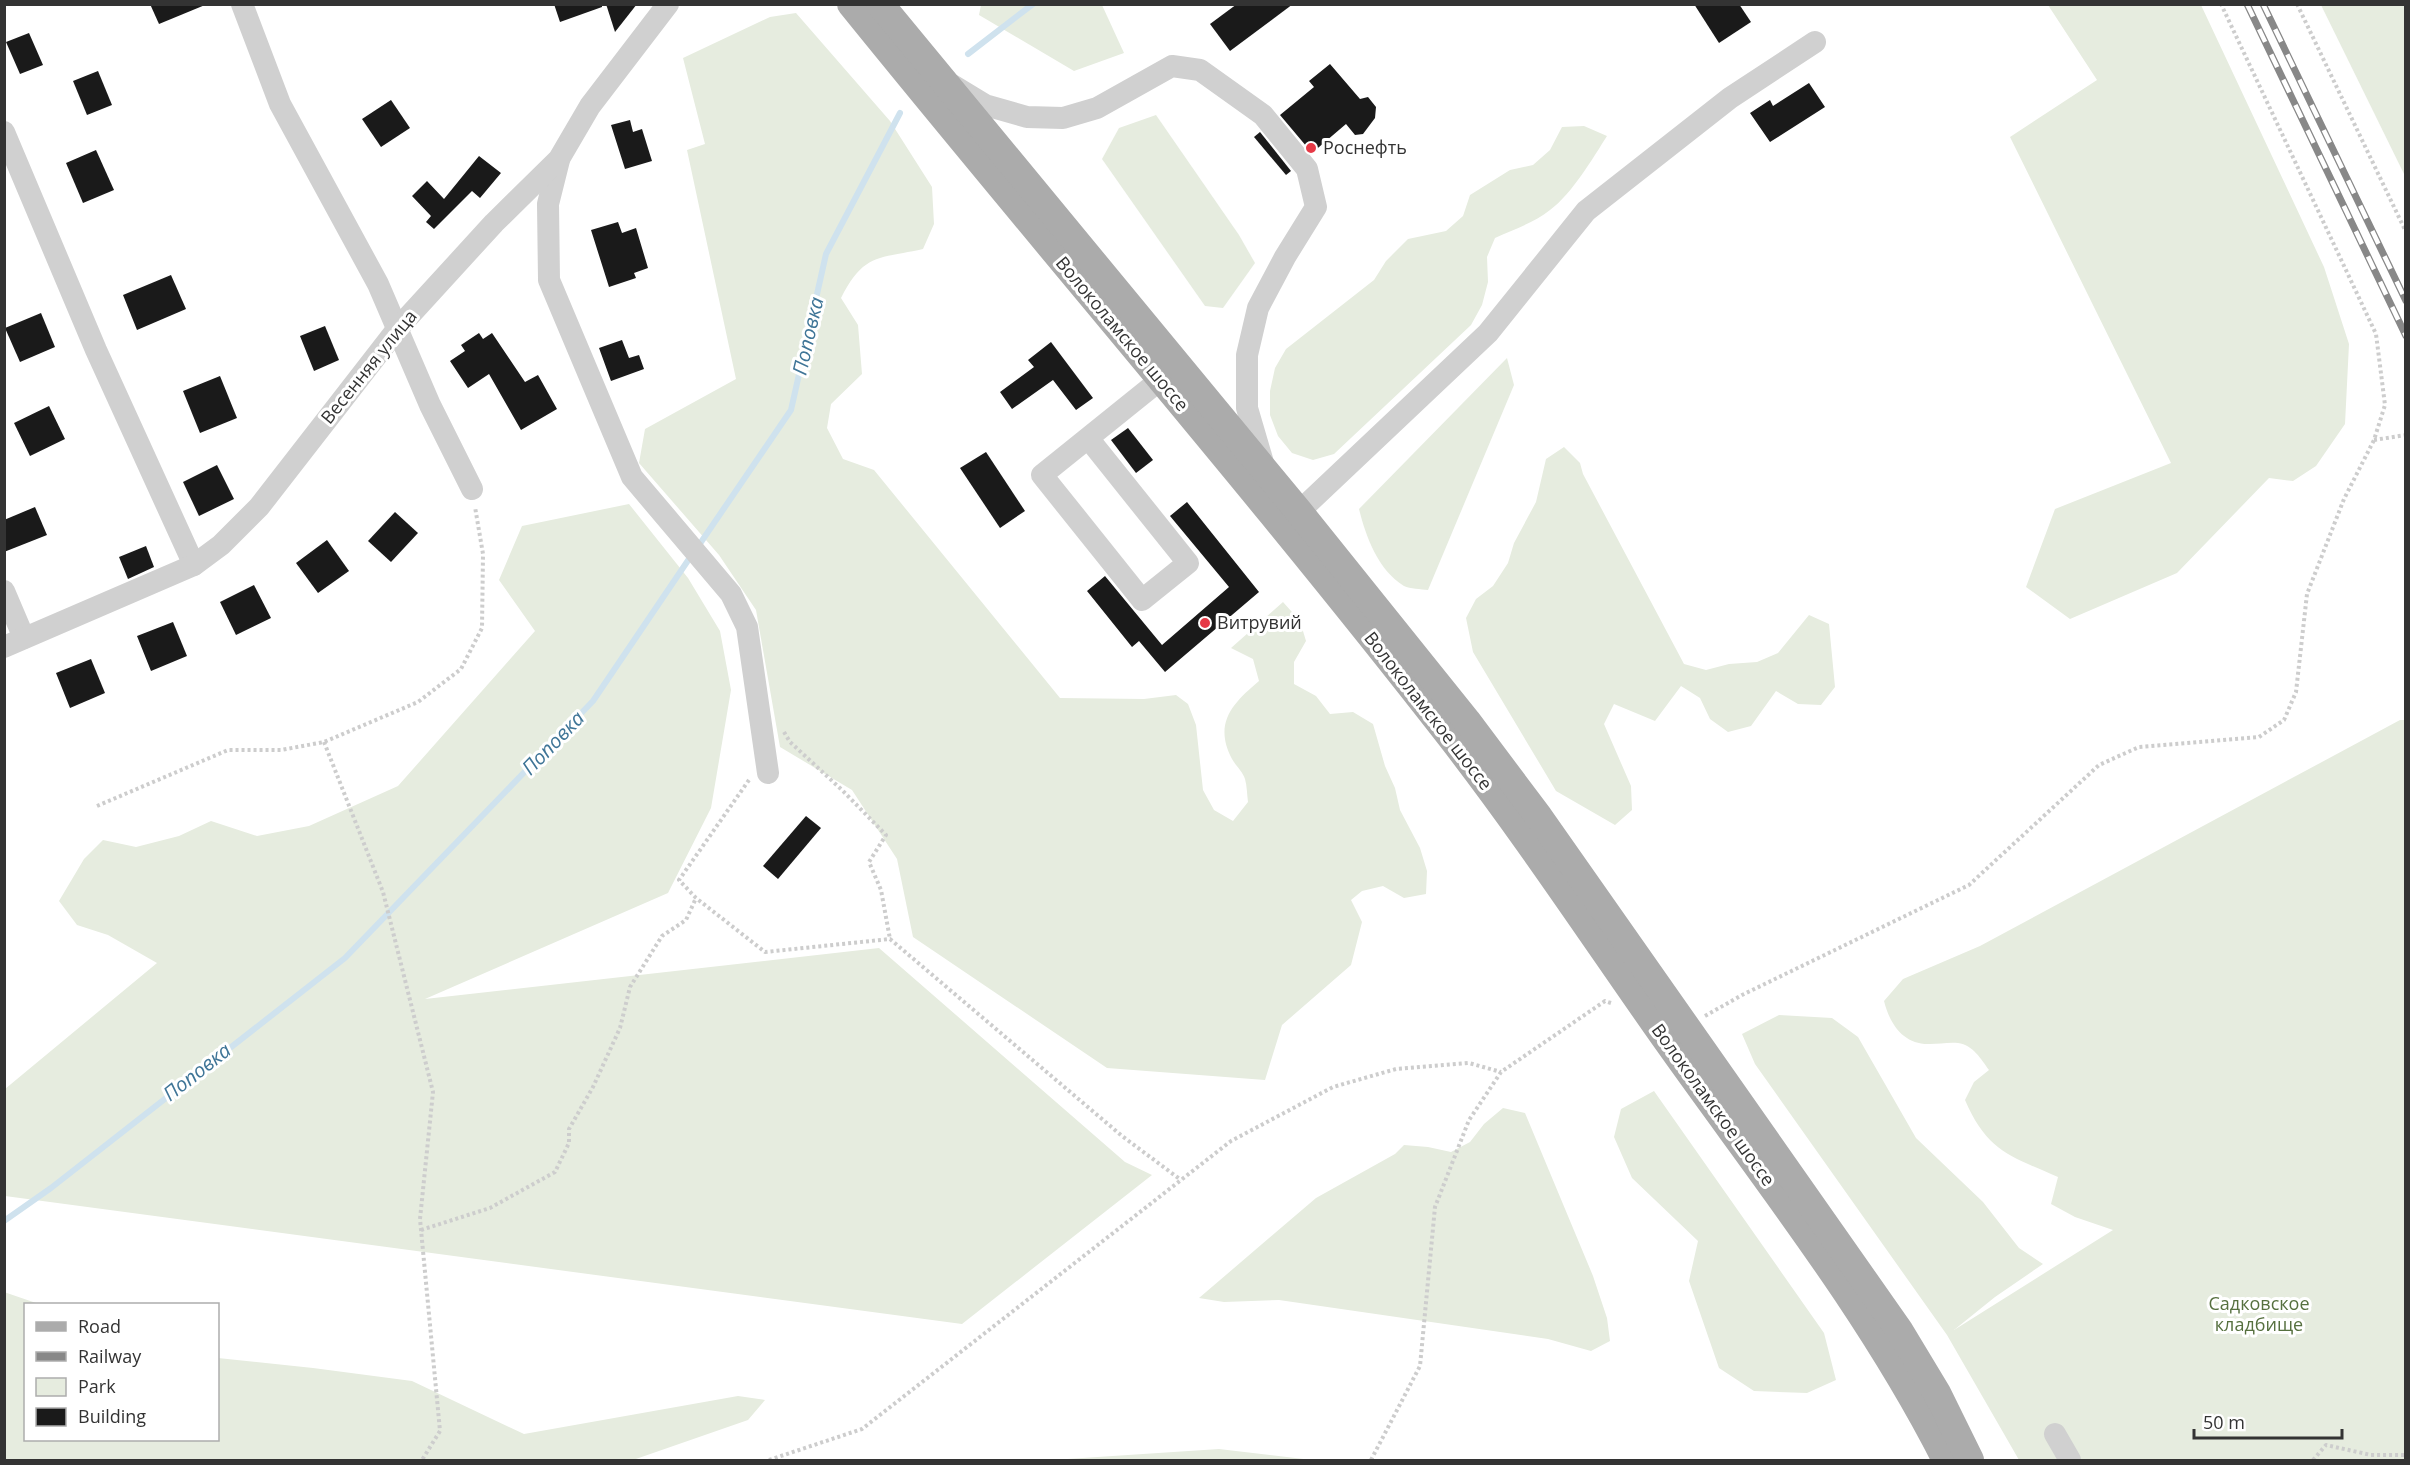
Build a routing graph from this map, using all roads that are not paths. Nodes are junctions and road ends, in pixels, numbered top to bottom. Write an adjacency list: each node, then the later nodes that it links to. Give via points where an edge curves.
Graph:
1 (242, 4): 9 (street, via 280,104)
2 (668, 4): 8 (street, Весенняя улица, via 590,106)
3 (851, 4): 10 (main road, Волоколамское шоссе)
4 (880, 4): 6 (main road, Волоколамское шоссе)
5 (1815, 42): 14 (street, via 1730,98 1586,211 1488,333)
6 (941, 79): 12 (main road, Волоколамское шоссе); 12 (street, via 985,105 1027,117 1063,118 1097,108 1172,66 1200,70 1263,116 1306,169 1316,207 1258,308 1247,355 1247,408)
7 (4, 132): 15 (street, via 96,350)
8 (560, 159): 9 (street, Весенняя улица, via 494,223); 18 (street, via 548,204 549,280 632,477 730,594 747,627)
9 (398, 328): 13 (street); 15 (street, Весенняя улица, via 259,507 221,545)
10 (1160, 380): 11 (street); 14 (main road, Волоколамское шоссе)
11 (1088, 438): 11 (street, via 1188,563 1142,600 1042,475)
12 (1267, 473): 14 (main road, Волоколамское шоссе)
13 (471, 489)
14 (1291, 520): 20 (main road, Волоколамское шоссе, via 1522,832 1821,1256 1913,1396); 21 (main road, Волоколамское шоссе, via 1467,721 1539,817 1899,1330 1937,1393)
15 (194, 565): 17 (street, Весенняя улица)
16 (4, 591): 17 (street)
17 (14, 643)
18 (766, 766)
19 (2055, 1434): 22 (street)
20 (1946, 1461)
21 (1970, 1461)
22 (2070, 1461)

